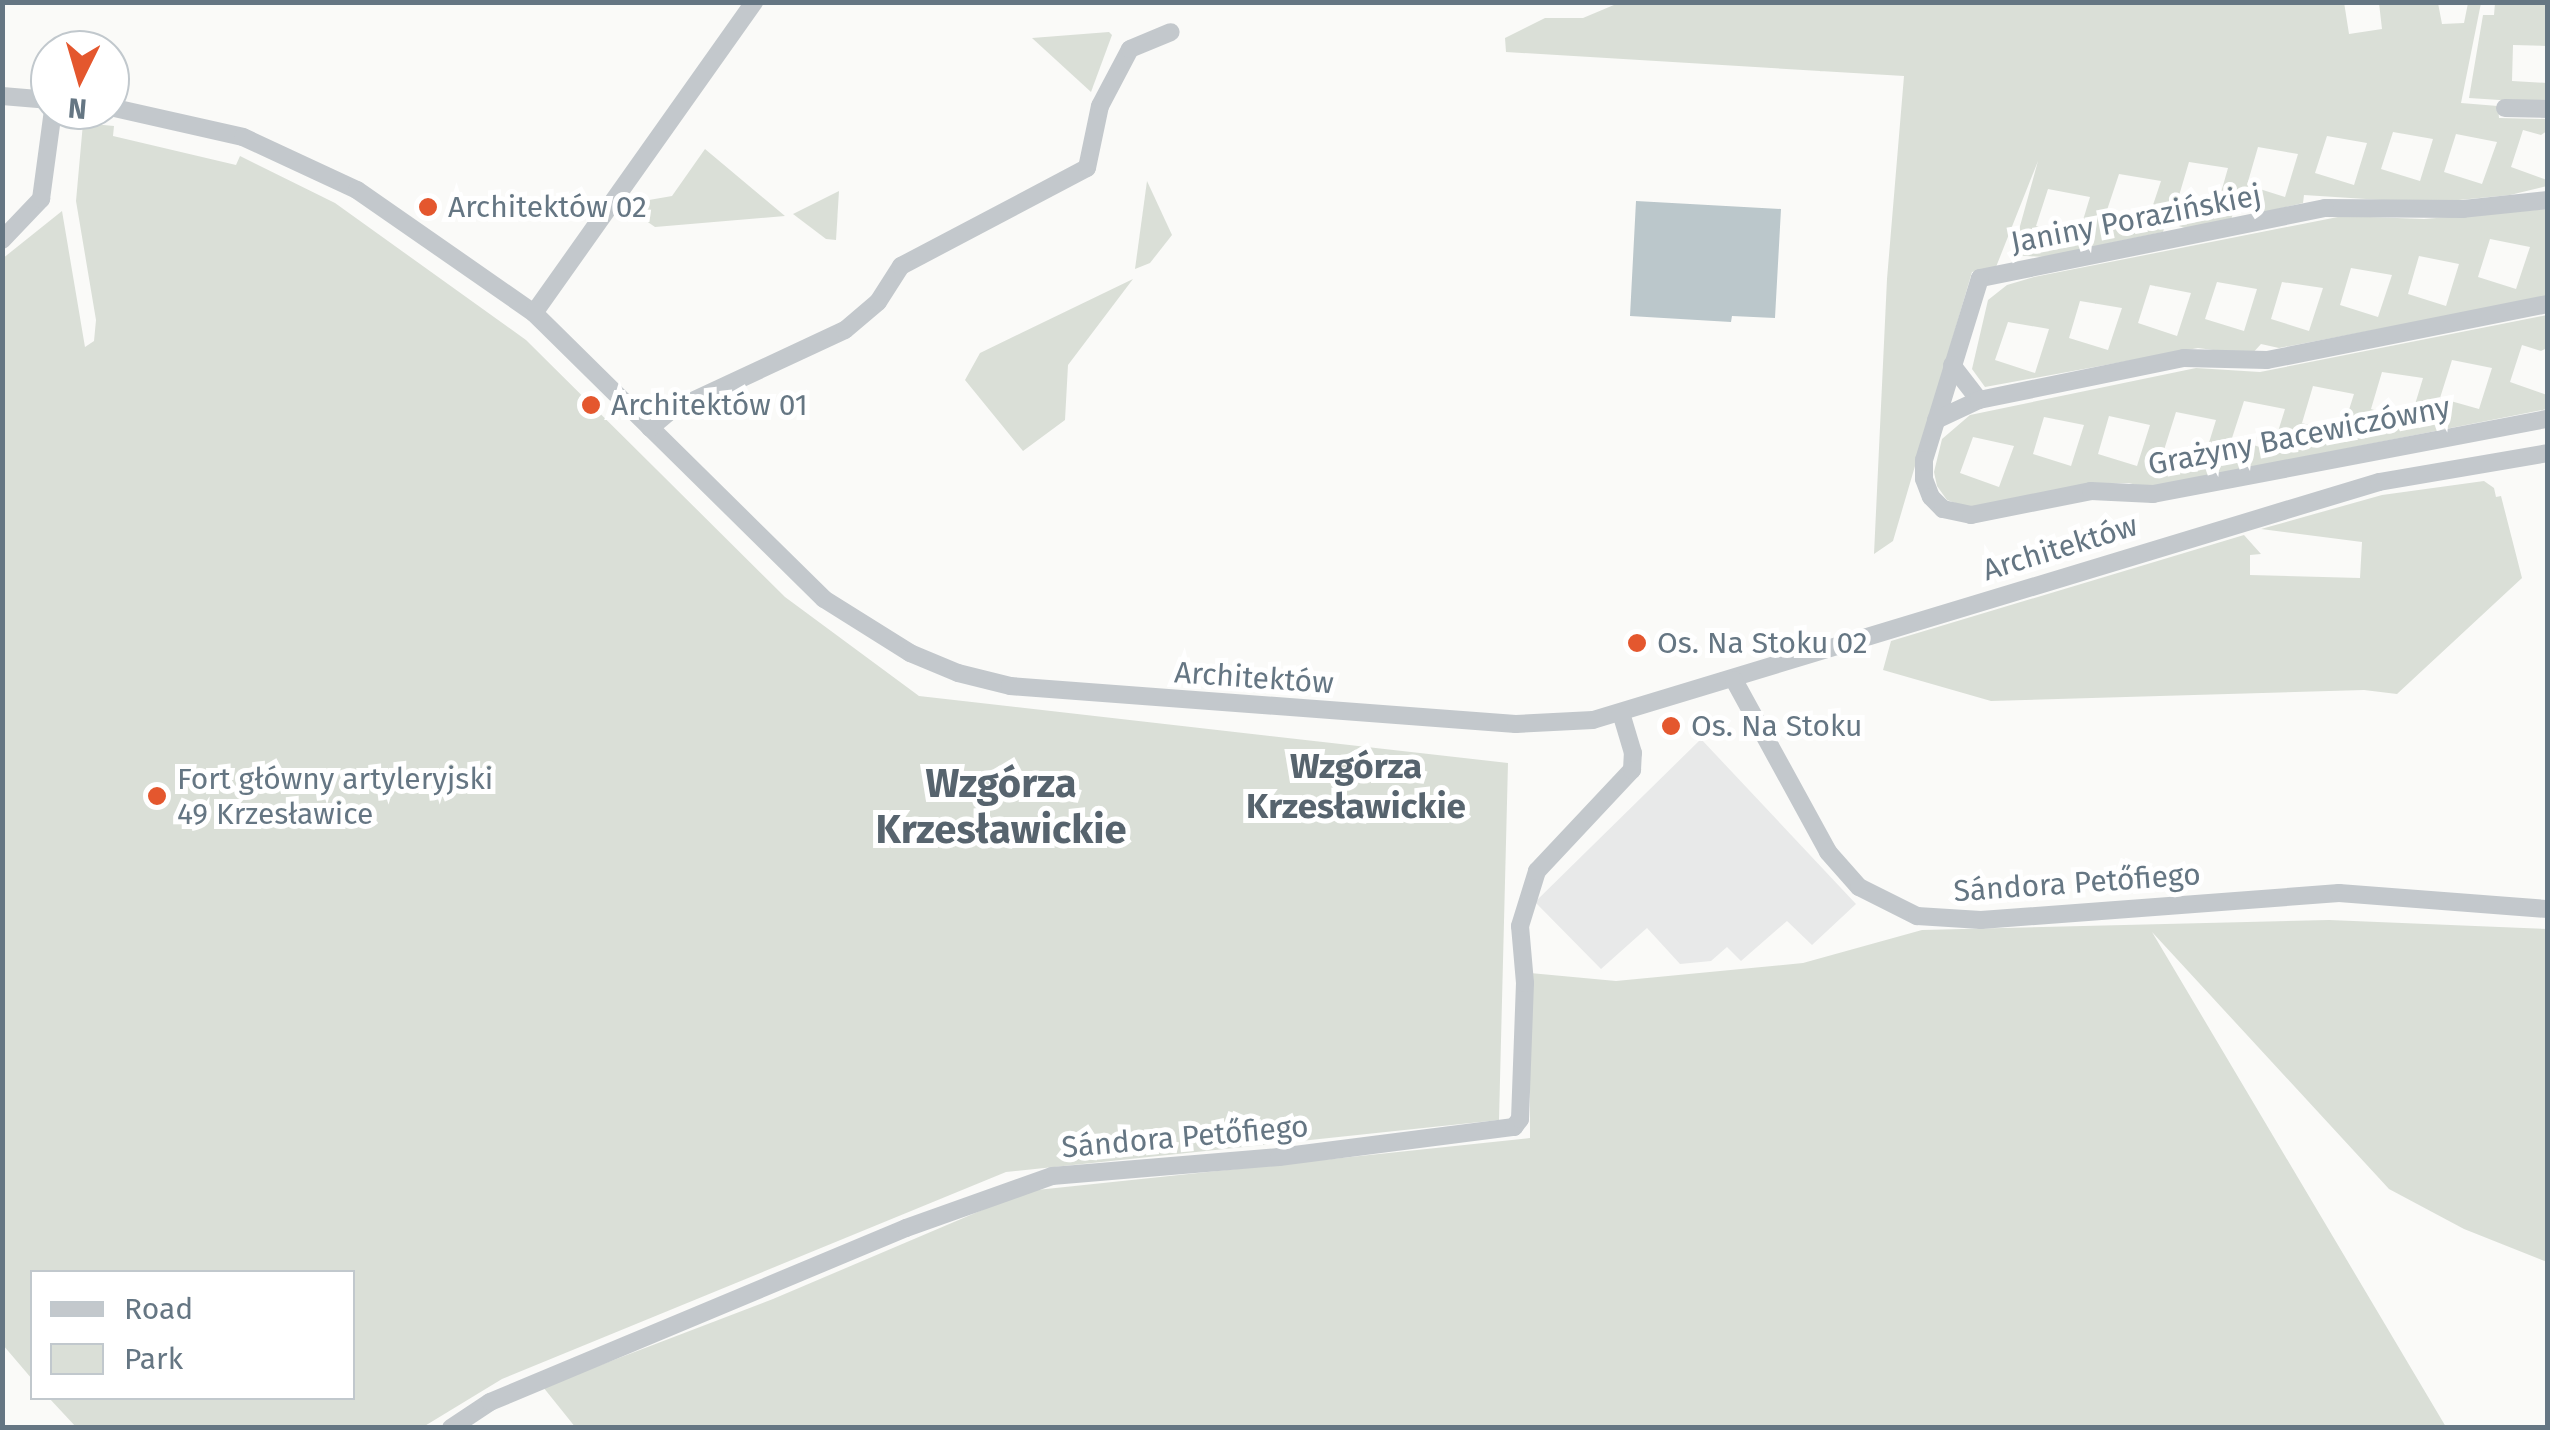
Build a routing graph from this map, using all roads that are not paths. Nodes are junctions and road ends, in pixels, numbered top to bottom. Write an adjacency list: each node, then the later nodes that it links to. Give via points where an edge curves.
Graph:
1 (744, 6): 12 (street)
2 (1171, 32): 17 (street, via 1130,49 1100,106 1087,168 901,266 878,302 845,330 669,412)
3 (2, 96): 4 (street)
4 (30, 98)
5 (2506, 108): 6 (street)
6 (2548, 109)
7 (130, 111): 12 (street, Architektów, via 243,136 319,169)
8 (50, 130): 10 (street, via 41,199)
9 (2548, 200): 13 (street, Janiny Porazińskiej, via 2463,209 2325,208 1980,278)
10 (2, 240)
11 (2548, 304): 14 (street, via 2267,360 2184,358)
12 (534, 313): 17 (street, Architektów)
13 (1952, 365): 14 (street); 16 (street, Janiny Porazińskiej)
14 (1979, 400): 16 (street)
15 (2548, 419): 19 (street, Grażyny Bacewiczówny, via 2152,494 2091,491 1972,515)
16 (1936, 420): 19 (street, Janiny Porazińskiej, via 1924,479)
17 (650, 428): 21 (street, Architektów, via 824,599 890,643 958,673 1038,689 1516,724 1566,724)
18 (2548, 453): 20 (street, Architektów, via 2379,482 1784,659)
19 (1944, 510)
20 (1734, 680): 21 (street, Architektów); 22 (street, Sándora Petőfiego, via 1828,852 1859,887 1916,916 1981,920 2339,894)
21 (1621, 713): 23 (street, Sándora Petőfiego, via 1632,770 1537,871 1520,926 1524,1002 1520,1119 1514,1128 1052,1176 924,1220 490,1402)
22 (2548, 909)
23 (451, 1428)

